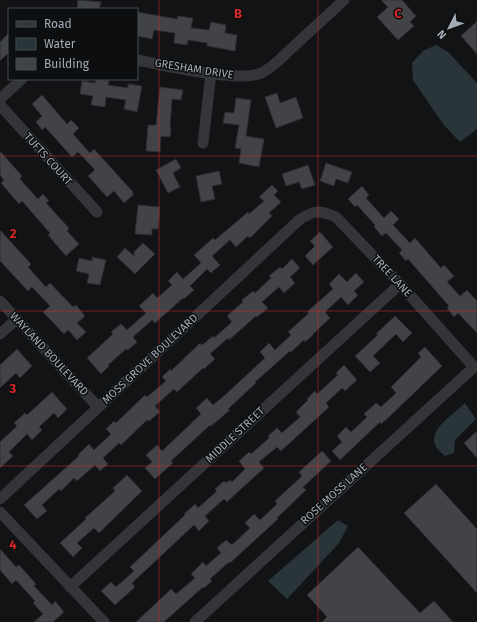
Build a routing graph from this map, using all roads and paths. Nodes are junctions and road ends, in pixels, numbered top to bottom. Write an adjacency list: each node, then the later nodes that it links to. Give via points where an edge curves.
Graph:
1 (344, 0): 3 (street, GRESHAM DRIVE, via 276,63 261,73 243,76)
2 (138, 60): 3 (street, GRESHAM DRIVE)
3 (211, 73): 7 (street)
4 (21, 80): 5 (street)
5 (0, 99)
6 (0, 105): 8 (street, TUFTS COURT)
7 (203, 143)
8 (97, 212)
9 (299, 220): 10 (street, TREE LANE, via 310,213 323,212 336,217); 15 (street, MOSS GROVE BOULEVARD)
10 (400, 284): 14 (street, TREE LANE); 18 (street, MIDDLE STREET)
11 (0, 301): 12 (street, WAYLAND BOULEVARD)
12 (17, 319): 13 (street); 15 (street, WAYLAND BOULEVARD)
13 (0, 334)
14 (474, 367): 20 (street, ROSE MOSS LANE)
15 (98, 407): 16 (street, MOSS GROVE BOULEVARD)
16 (0, 499)
17 (0, 512): 18 (street)
18 (70, 587): 19 (street)
19 (104, 622)
20 (195, 622)

